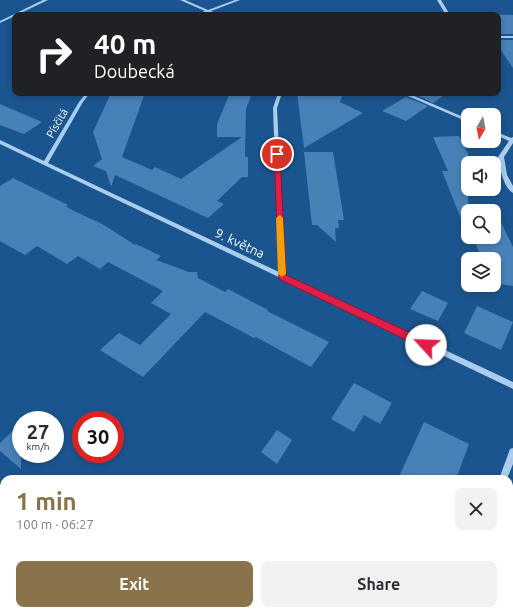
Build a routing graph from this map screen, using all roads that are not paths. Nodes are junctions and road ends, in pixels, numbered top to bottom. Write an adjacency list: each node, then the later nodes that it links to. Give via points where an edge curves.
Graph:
1 (46, 0): 6 (street)
2 (182, 0): 5 (street)
3 (238, 0): 5 (street)
4 (439, 0): 9 (street)
5 (207, 10): 7 (street); 8 (street)
6 (21, 12)
7 (203, 12)
8 (211, 12)
9 (446, 12)
10 (12, 16): 11 (street)
11 (0, 22)
12 (501, 37): 13 (street)
13 (513, 37)
14 (86, 96): 21 (street, Písčitá)
15 (279, 96): 23 (street, via 275,108)
16 (409, 96): 17 (street)
17 (461, 118)
18 (501, 135): 19 (street)
19 (513, 140): 22 (street, via 502,157 504,175)
20 (0, 142): 21 (street, 9. května)
21 (46, 164): 23 (street, 9. května)
22 (513, 191)
23 (282, 276): 24 (street, 9. května)
24 (513, 386)
25 (513, 452): 26 (street)
26 (504, 475)

